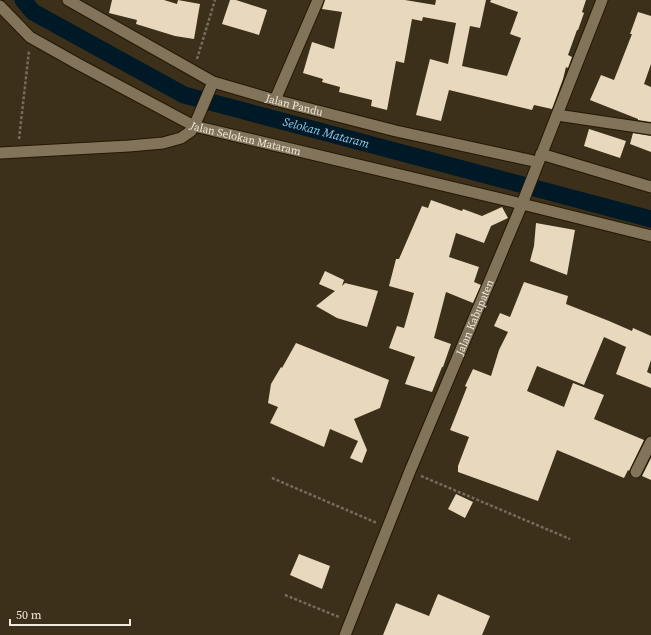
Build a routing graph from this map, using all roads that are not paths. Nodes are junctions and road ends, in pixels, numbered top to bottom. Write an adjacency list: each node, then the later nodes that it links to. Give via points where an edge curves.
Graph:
1 (68, 0): 5 (street, Jalan Pandu, via 194,72)
2 (318, 0): 6 (street)
3 (602, 0): 7 (street, Jalan Kabupaten)
4 (0, 6): 8 (street, Jalan Selokan Mataram, via 30,38)
5 (211, 85): 6 (street, Jalan Pandu); 8 (street)
6 (275, 100): 11 (street, Jalan Pandu, via 396,131)
7 (556, 115): 9 (street); 11 (street, Jalan Kabupaten)
8 (194, 126): 10 (street, via 181,138 163,143); 13 (street, Jalan Selokan Mataram)
9 (651, 129)
10 (0, 154)
11 (539, 160): 12 (street); 13 (street, Jalan Kabupaten)
12 (651, 187)
13 (523, 201): 14 (street, Jalan Selokan Mataram); 17 (street, Jalan Kabupaten, via 410,471)
14 (651, 236)
15 (651, 442): 16 (street)
16 (636, 472)
17 (345, 635)

